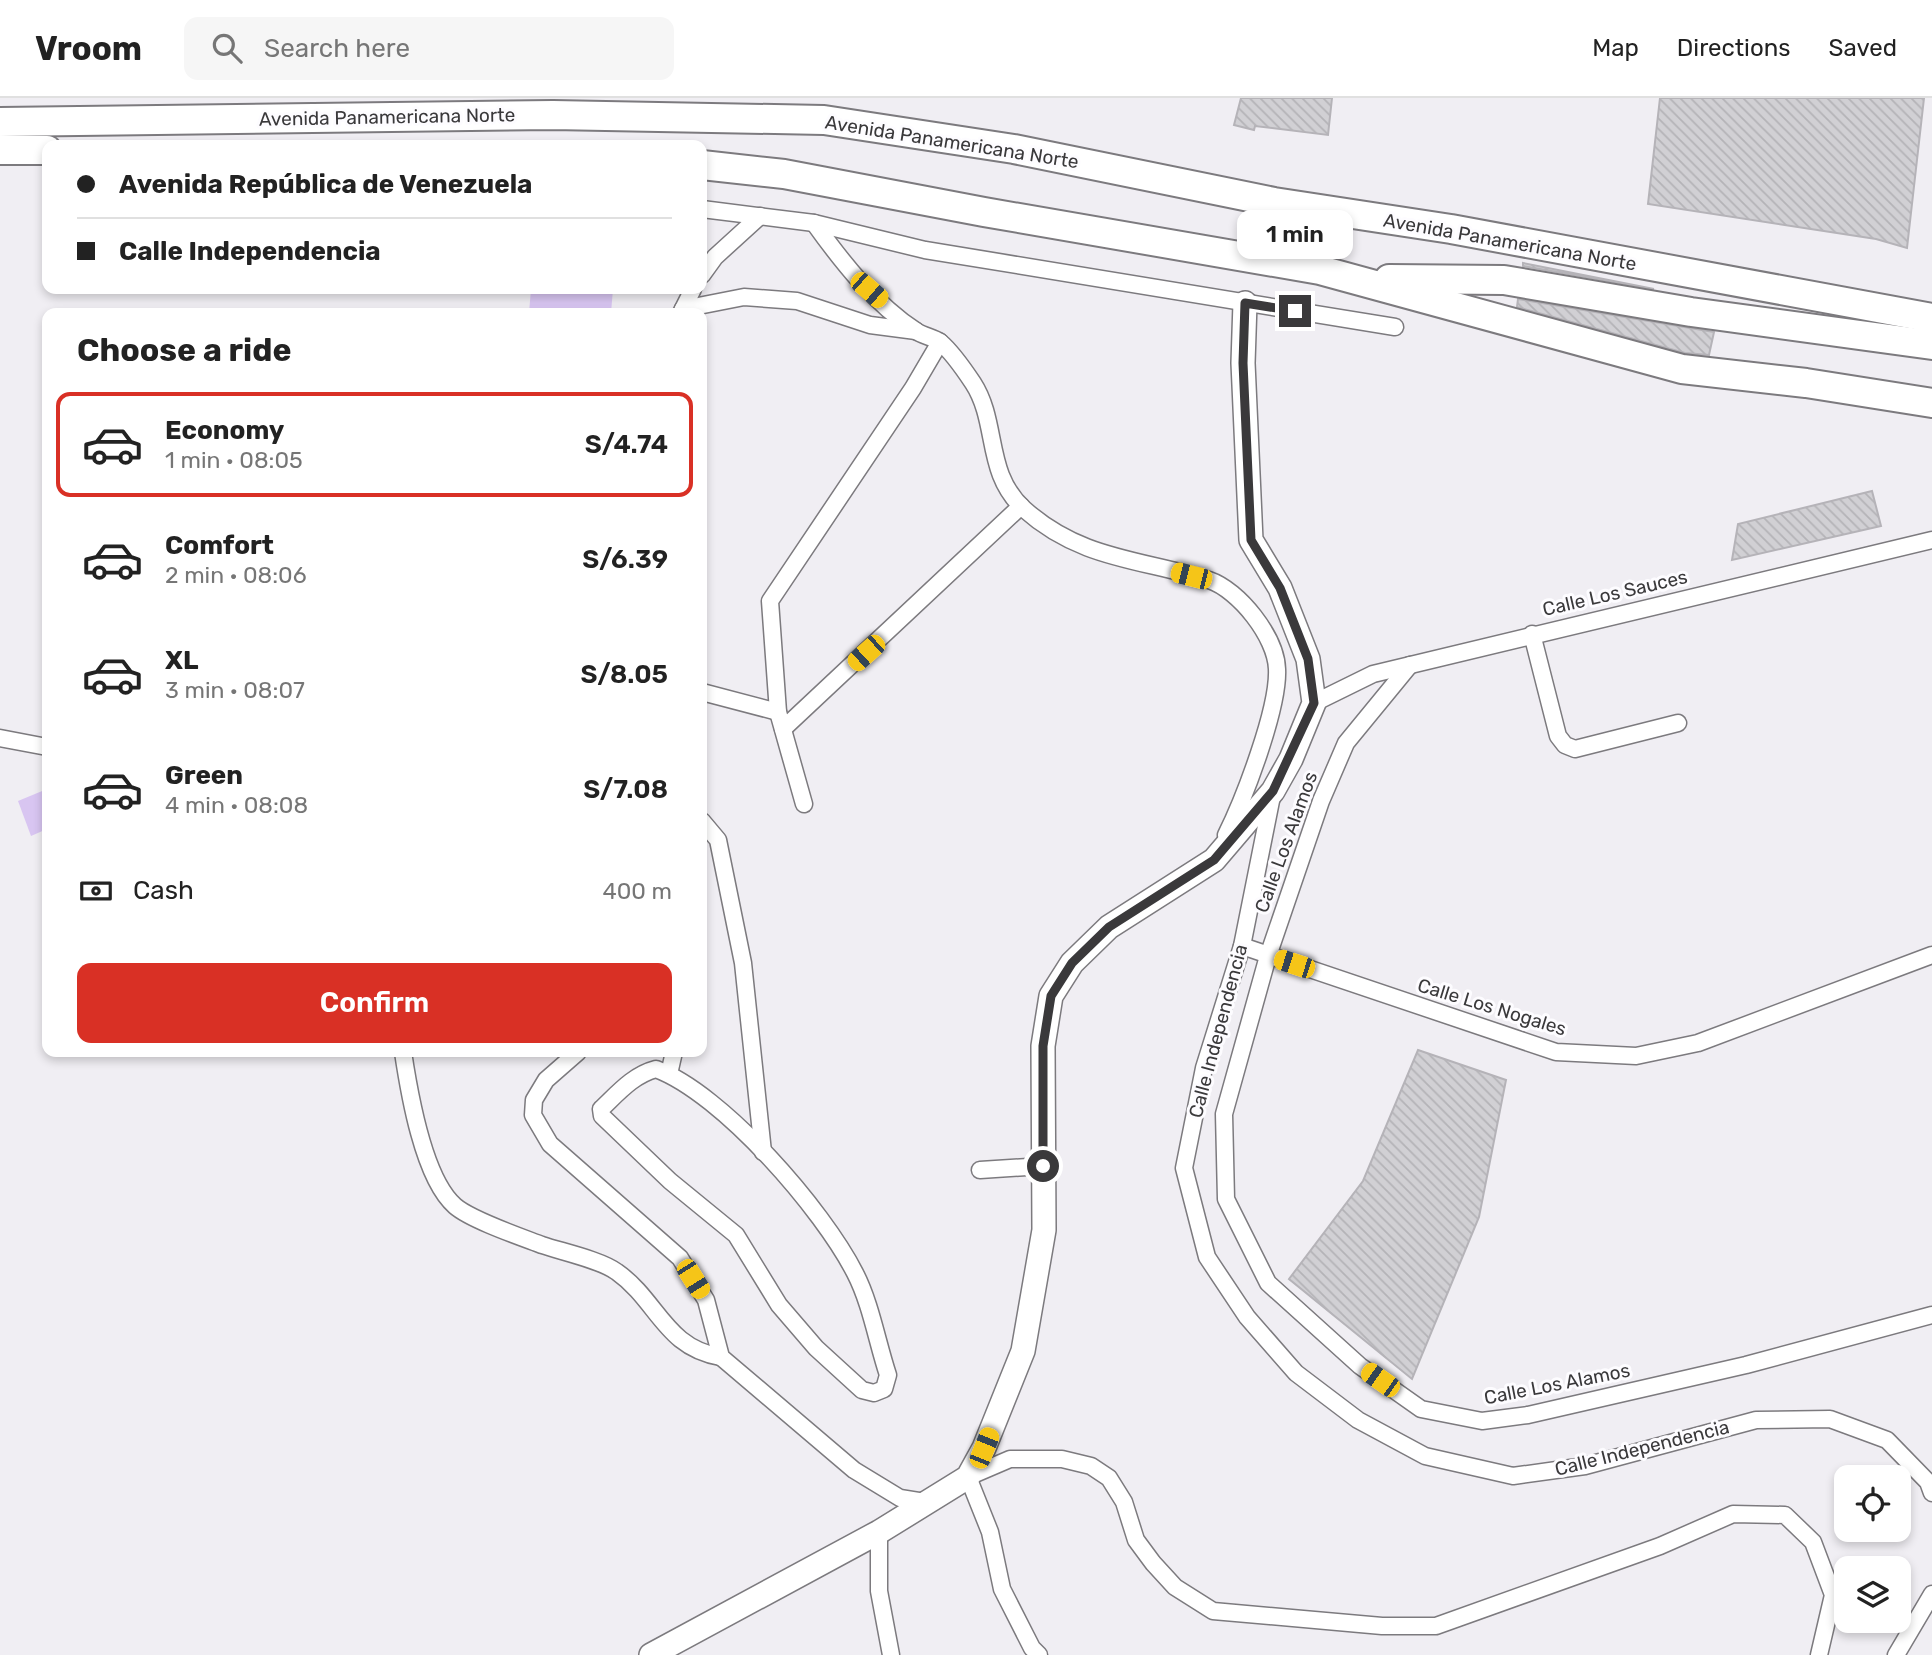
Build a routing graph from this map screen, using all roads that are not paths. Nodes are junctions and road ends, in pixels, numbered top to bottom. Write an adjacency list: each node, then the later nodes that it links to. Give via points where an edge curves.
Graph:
1 (0, 122): 12 (highway, Avenida Panamericana Norte, via 553,115 824,120 1014,149 1275,202 1451,229)
2 (0, 150): 3 (highway)
3 (42, 150)
4 (707, 166): 9 (highway, Avenida Panamericana Norte, via 854,186 1246,255)
5 (707, 210): 6 (street)
6 (760, 216): 7 (street); 8 (street)
7 (814, 223): 10 (street, via 925,250); 14 (street, via 869,290)
8 (707, 268)
9 (1354, 279): 16 (highway, Avenida Panamericana Norte, via 1504,281); 17 (highway, Avenida Panamericana Norte, via 1682,369)
10 (1245, 303): 13 (street); 23 (street, via 1243,363 1251,540 1280,588 1308,659)
11 (695, 308): 14 (street, via 744,297 797,301 870,325)
12 (1932, 318)
13 (1395, 327)
14 (916, 331): 15 (street)
15 (940, 342): 18 (street, via 974,385 997,473); 24 (street, via 770,601)
16 (1932, 345)
17 (1932, 402)
18 (1021, 506): 26 (street); 32 (street, via 1043,525 1091,551 1212,581 1247,605 1272,648 1275,685 1260,748)
19 (1932, 540): 20 (street, Calle Los Sauces)
20 (1532, 634): 21 (street, Calle Los Sauces); 25 (street, via 1564,745 1575,748)
21 (1410, 665): 23 (street, Calle Los Sauces, via 1373,674); 35 (street, Calle Los Alamos, via 1346,743 1321,801)
22 (707, 693): 24 (street)
23 (1314, 703): 29 (street, Calle Independencia)
24 (778, 712): 26 (street)
25 (1678, 723)
26 (783, 729): 30 (street)
27 (0, 738): 28 (street)
28 (42, 746)
29 (1273, 791): 32 (street); 33 (street, Calle Independencia)
30 (804, 804)
31 (707, 827): 40 (street, via 718,840 743,963)
32 (1214, 860): 41 (street, via 1109,927 1072,963 1051,996 1043,1046)
33 (1241, 946): 35 (street, Calle Los Nogales); 46 (street, Calle Independencia, via 1204,1068 1184,1168 1207,1257 1247,1317 1296,1373 1358,1420 1425,1456 1513,1476 1585,1466 1756,1420 1830,1419 1887,1440 1928,1482)
34 (1932, 955): 35 (street, Calle Los Nogales, via 1698,1043 1636,1056 1556,1052)
35 (1268, 956): 43 (street, Calle Los Alamos, via 1224,1114 1226,1199 1268,1283 1360,1366 1421,1409 1482,1421 1528,1415 1746,1365)
36 (404, 1057): 44 (street, via 418,1131 433,1172 455,1206 516,1236 617,1272 682,1341 698,1353)
37 (572, 1057): 44 (street, via 546,1080 534,1100 533,1115 550,1144 680,1258 706,1300)
38 (673, 1057): 39 (street)
39 (668, 1074): 40 (street, via 721,1112); 40 (street, via 656,1069 644,1072 601,1109 602,1116 670,1181 736,1234 779,1305 816,1348 862,1390 874,1393 884,1389 888,1375 856,1275 824,1221)
40 (763, 1152)
41 (1043, 1166): 42 (street); 45 (street, via 1044,1230 1023,1351)
42 (979, 1170)
43 (1932, 1315)
44 (721, 1357): 47 (street, via 854,1470 900,1497)
45 (968, 1477): 47 (street); 52 (street, via 990,1532 1002,1589); 53 (street, via 1019,1458 1062,1459 1091,1466 1109,1478 1124,1502 1136,1540 1153,1563 1175,1587 1213,1611 1382,1626 1436,1626 1660,1546 1733,1514 1785,1515 1813,1542 1833,1595)
46 (1932, 1493)
47 (931, 1503): 48 (street)
48 (880, 1532): 50 (street); 51 (street, via 879,1591)
49 (1932, 1594): 54 (street)
50 (651, 1655)
51 (891, 1655)
52 (1039, 1655)
53 (1819, 1655)
54 (1896, 1655)

